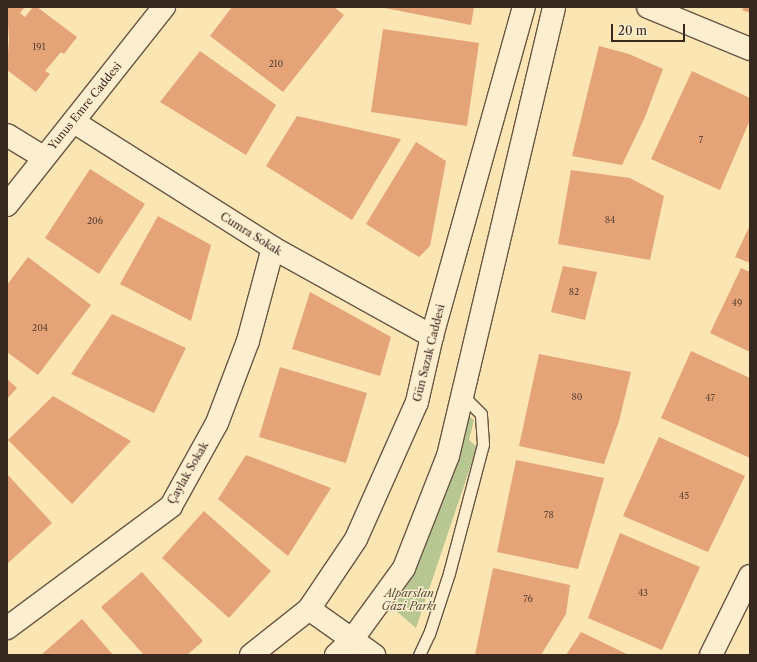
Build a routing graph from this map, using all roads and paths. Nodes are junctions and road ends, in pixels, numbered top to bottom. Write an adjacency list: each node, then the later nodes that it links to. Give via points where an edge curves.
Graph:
1 (164, 7): 6 (main road, Yunus Emre Caddesi)
2 (524, 7): 11 (main road, Gün Sazak Caddesi)
3 (554, 7): 12 (main road)
4 (648, 7): 5 (main road)
5 (750, 49)
6 (74, 122): 8 (main road, Yunus Emre Caddesi); 10 (main road, Cumra Sokak)
7 (7, 135): 8 (main road)
8 (43, 157): 9 (main road, Yunus Emre Caddesi)
9 (7, 205)
10 (273, 248): 11 (main road, Cumra Sokak); 15 (main road, Çaylak Sokak, via 248,341 217,423 171,506)
11 (432, 336): 14 (main road, Gün Sazak Caddesi, via 417,402 356,539)
12 (462, 395): 16 (main road, via 448,456 404,568); 20 (lane, via 481,414 483,444 449,573 430,634)
13 (750, 576): 21 (main road)
14 (309, 608): 16 (main road); 17 (main road, Gün Sazak Caddesi)
15 (7, 628)
16 (351, 641): 18 (main road); 19 (main road)
17 (251, 655)
18 (336, 655)
19 (374, 655)
20 (419, 655)
21 (711, 655)

